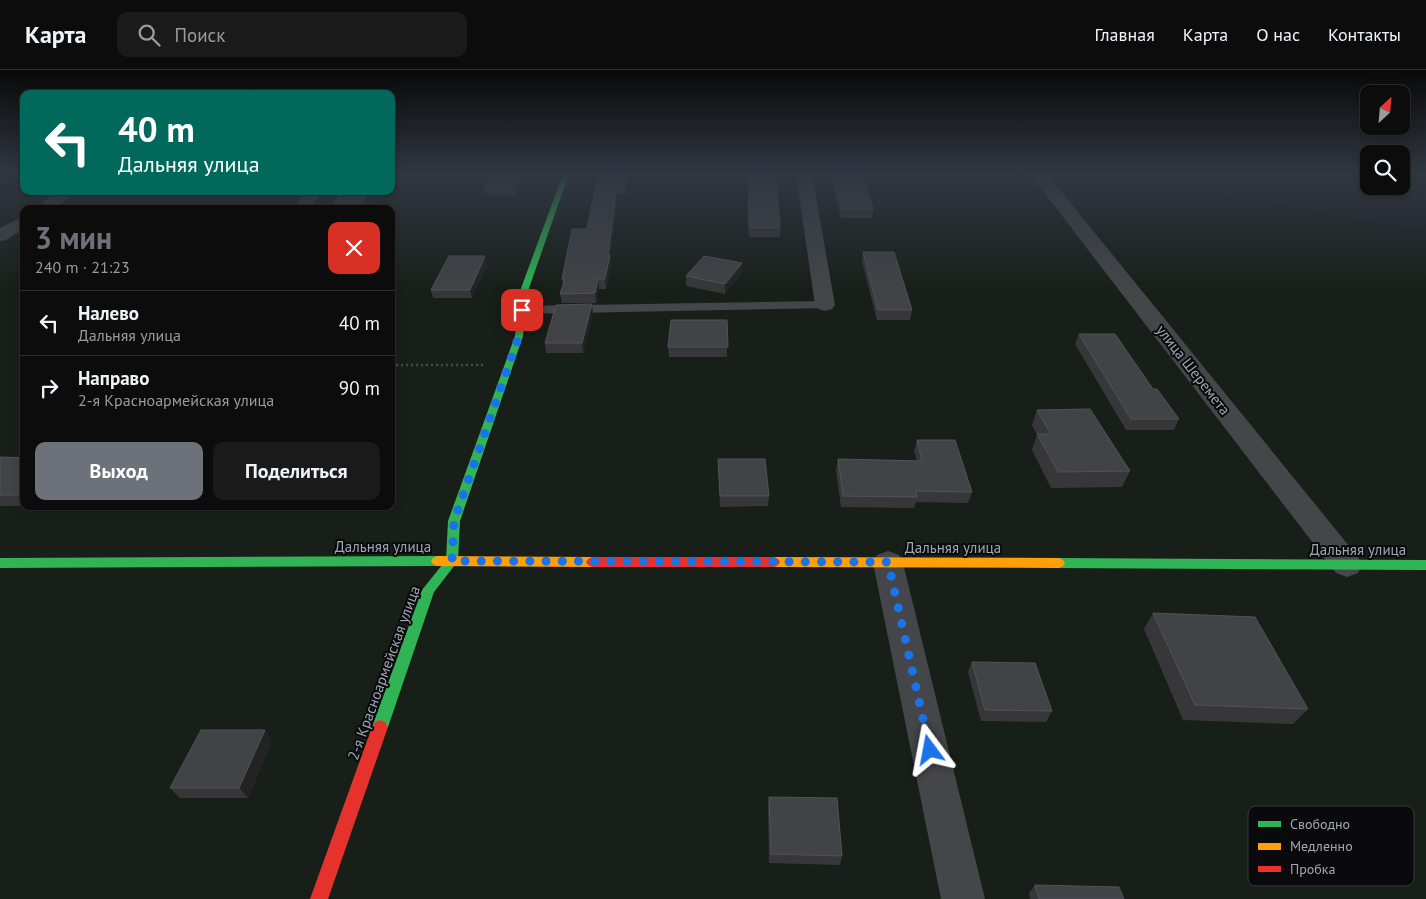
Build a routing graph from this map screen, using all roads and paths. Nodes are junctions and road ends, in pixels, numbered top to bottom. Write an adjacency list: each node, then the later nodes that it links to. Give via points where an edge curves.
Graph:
1 (552, 213): 7 (street, via 524,291)
2 (810, 213): 6 (street)
3 (1069, 213): 13 (street, улица Шеремета)
4 (20, 224): 5 (street)
5 (0, 236)
6 (825, 306): 7 (lane)
7 (522, 310): 9 (street, via 519,336)
8 (395, 365): 9 (path)
9 (508, 365): 10 (street, via 454,521)
10 (452, 561): 11 (street, Дальняя улица); 12 (street, Дальняя улица); 15 (street, 2-я Красноармейская улица, via 428,590)
11 (888, 562): 13 (street, Дальняя улица); 16 (street)
12 (0, 563)
13 (1347, 565): 14 (street, Дальняя улица)
14 (1426, 566)
15 (318, 899)
16 (963, 899)

